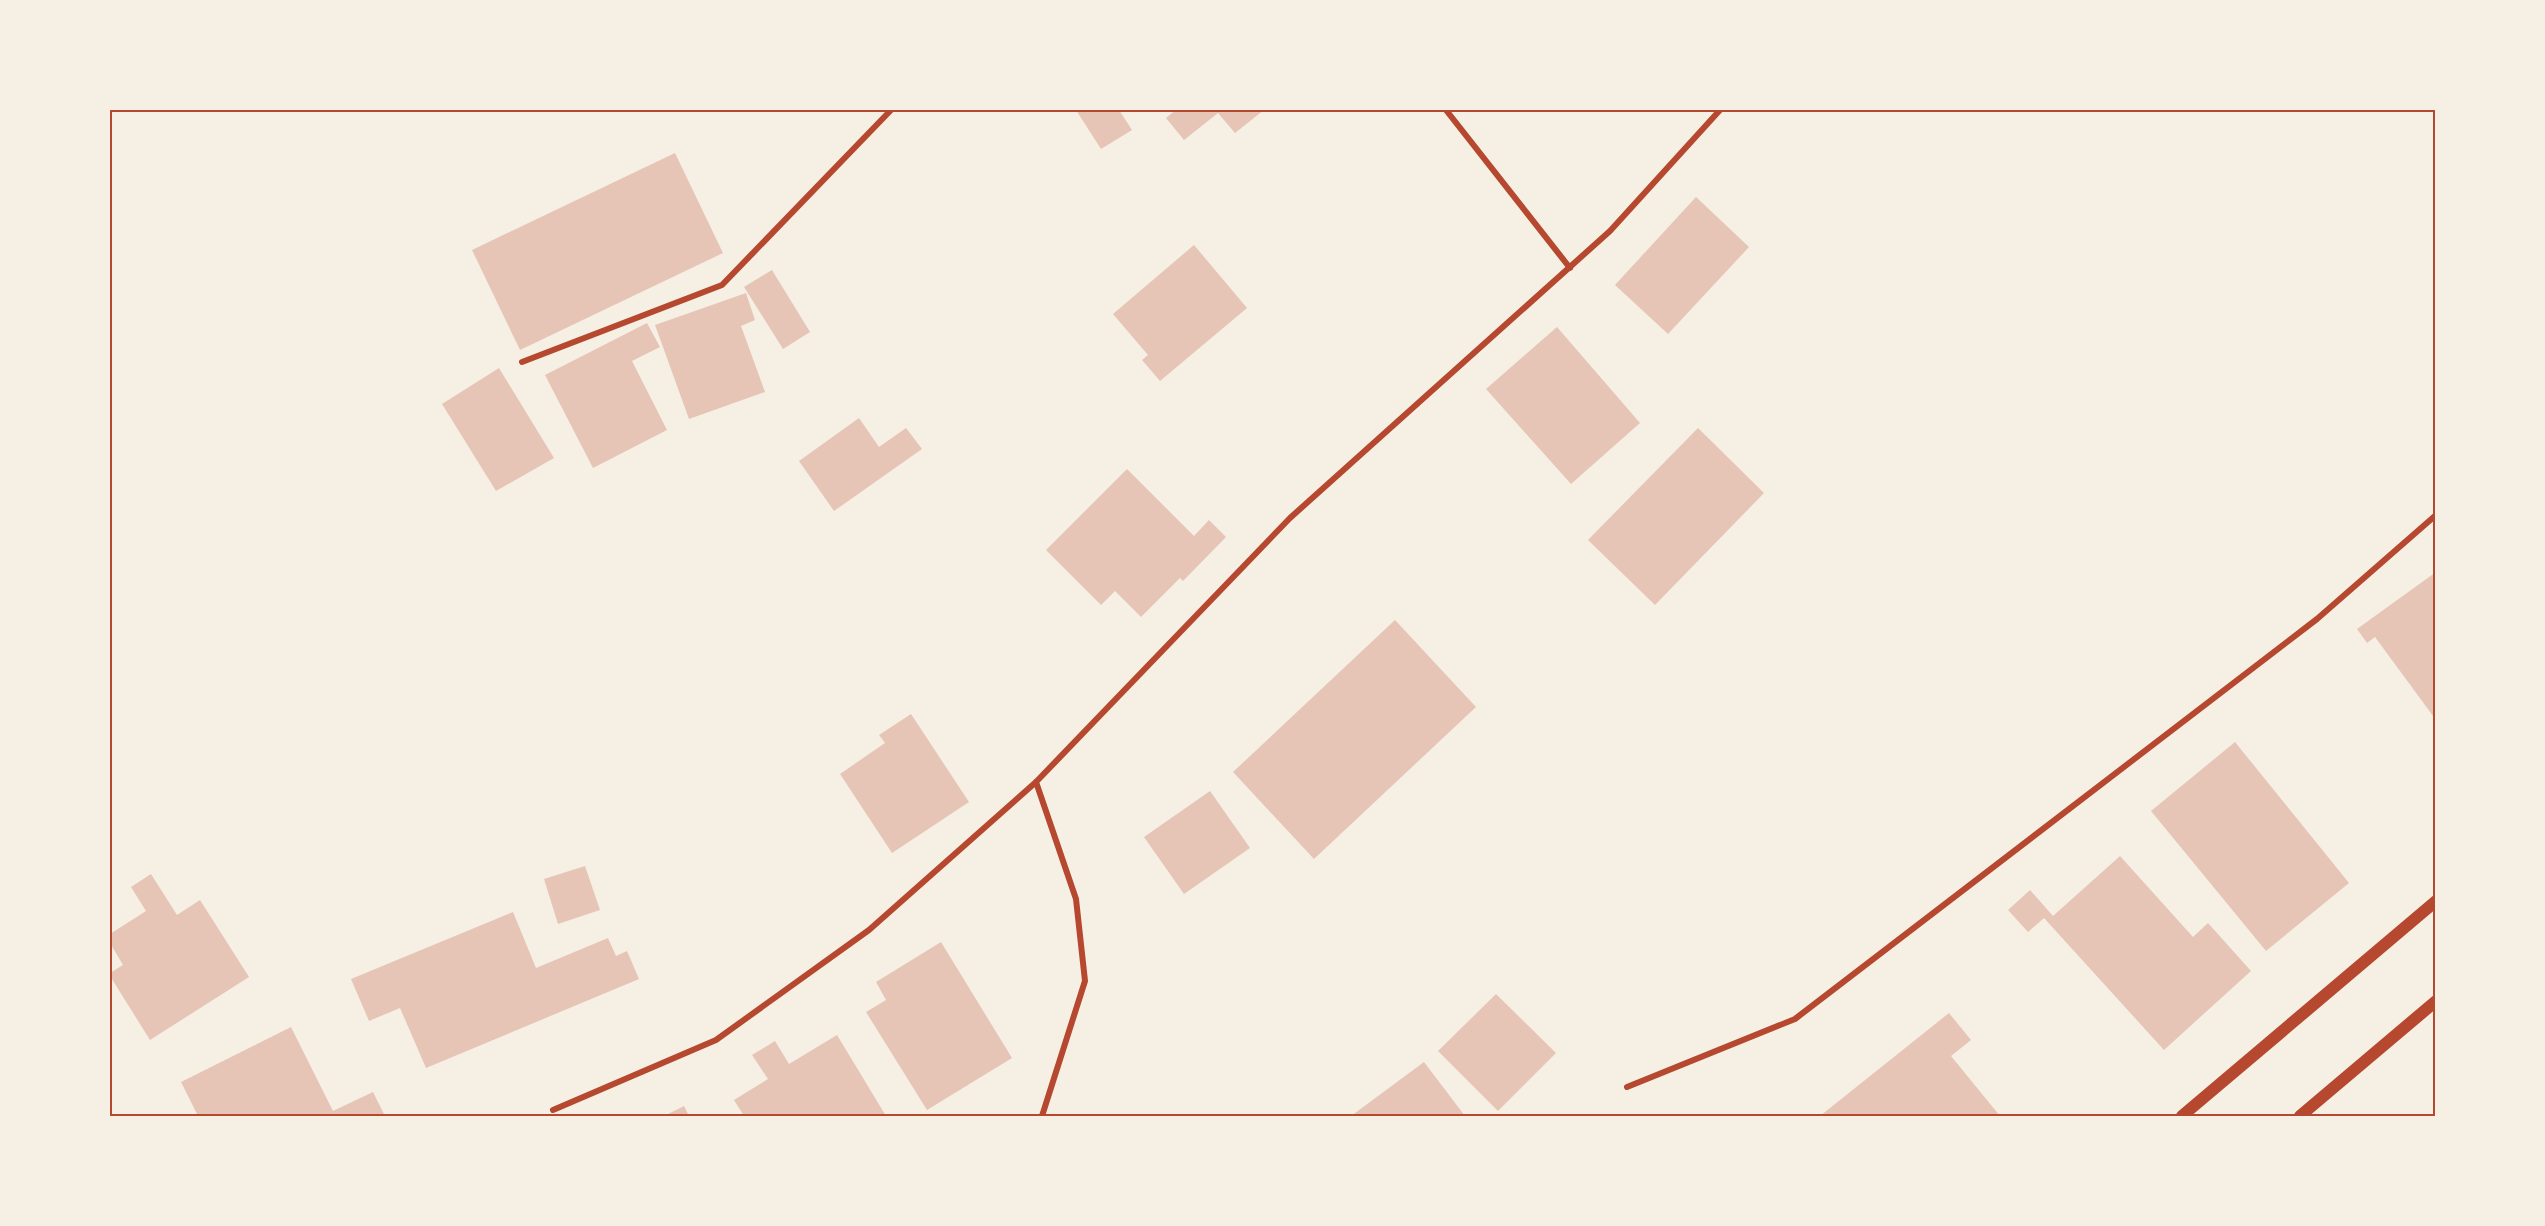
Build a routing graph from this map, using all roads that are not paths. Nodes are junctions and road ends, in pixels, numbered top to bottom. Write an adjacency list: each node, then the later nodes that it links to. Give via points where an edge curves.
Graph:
1 (891, 110): 5 (street, via 722,285)
2 (1446, 110): 4 (street)
3 (1720, 110): 4 (street, via 1610,231)
4 (1570, 268): 7 (street, via 1290,518)
5 (522, 362)
6 (2436, 515): 10 (street, via 2316,619 1795,1019)
7 (1036, 782): 11 (street, via 869,930 716,1040); 12 (street, via 1076,899 1085,981)
8 (2436, 901): 13 (main road)
9 (2436, 1001): 14 (main road)
10 (1628, 1087)
11 (553, 1110)
12 (1042, 1116)
13 (2182, 1116)
14 (2300, 1116)

